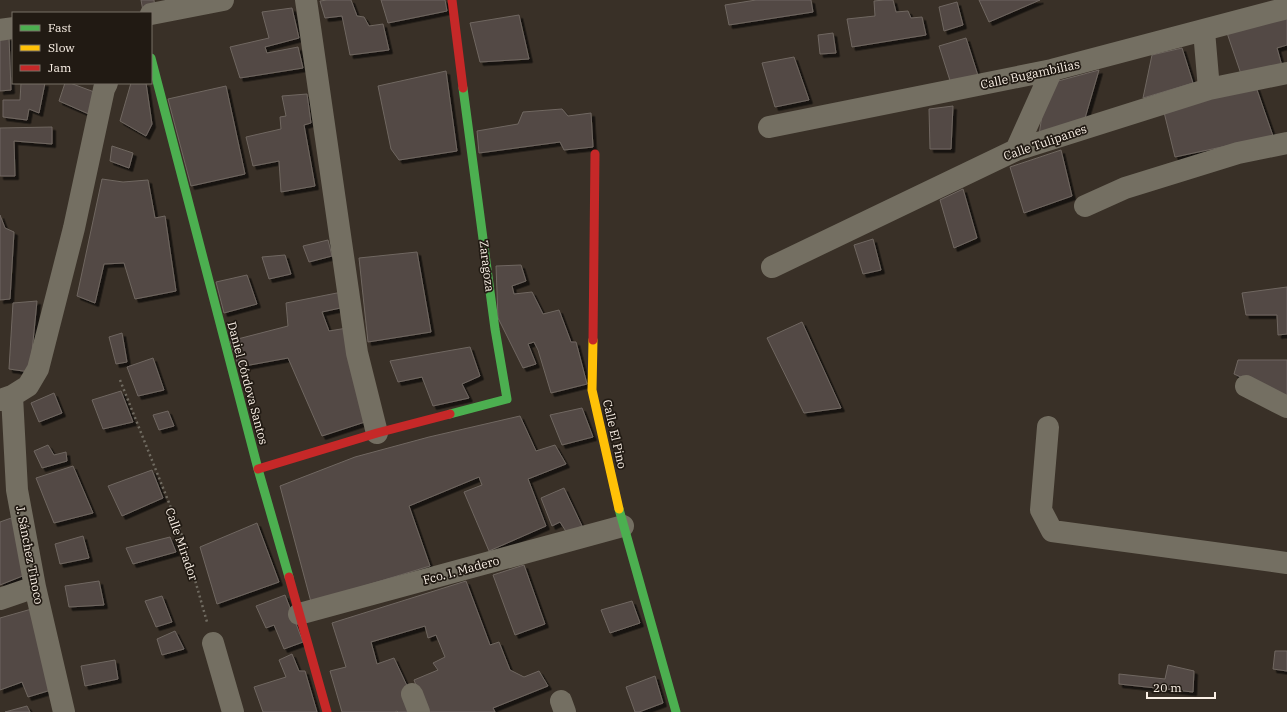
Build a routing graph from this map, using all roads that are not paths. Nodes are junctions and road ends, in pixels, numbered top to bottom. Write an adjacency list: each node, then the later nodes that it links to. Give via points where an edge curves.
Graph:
1 (223, 0): 5 (street)
2 (306, 0): 24 (street, via 357,353)
3 (452, 0): 24 (street, Zaragoza, via 494,321 508,399)
4 (1287, 8): 8 (street, Calle Bugambilias)
5 (152, 14)
6 (12, 28): 7 (street)
7 (0, 30)
8 (1204, 31): 10 (street, Calle Bugambilias); 13 (street)
9 (152, 62): 25 (street, Daniel Córdova Santos)
10 (1052, 70): 14 (street, Calle Bugambilias); 16 (street)
11 (1287, 73): 13 (street, Calle Tulipanes)
12 (106, 84): 21 (street, via 74,228 38,369 28,386)
13 (1209, 89): 16 (street, Calle Tulipanes)
14 (769, 127)
15 (1287, 143): 18 (street, via 1238,153 1133,186)
16 (1016, 150): 19 (street, Calle Tulipanes)
17 (595, 154): 26 (street, Calle El Pino, via 592,390)
18 (1085, 206)
19 (772, 267)
20 (1246, 386): 22 (street)
21 (6, 398): 28 (street, J. Sánchez Tinoco, via 17,490)
22 (1287, 407)
23 (1048, 427): 27 (street, via 1041,510 1052,531)
24 (377, 433): 25 (street, Zaragoza)
25 (258, 469): 30 (street, Daniel Córdova Santos)
26 (623, 526): 30 (street, Fco. I. Madero); 35 (street, Calle El Pino)
27 (1287, 563)
28 (35, 587): 29 (street); 32 (street, J. Sánchez Tinoco)
29 (0, 599)
30 (299, 614): 34 (street, Daniel Córdova Santos)
31 (213, 643): 33 (street)
32 (64, 712)
33 (233, 712)
34 (327, 712)
35 (676, 712)

